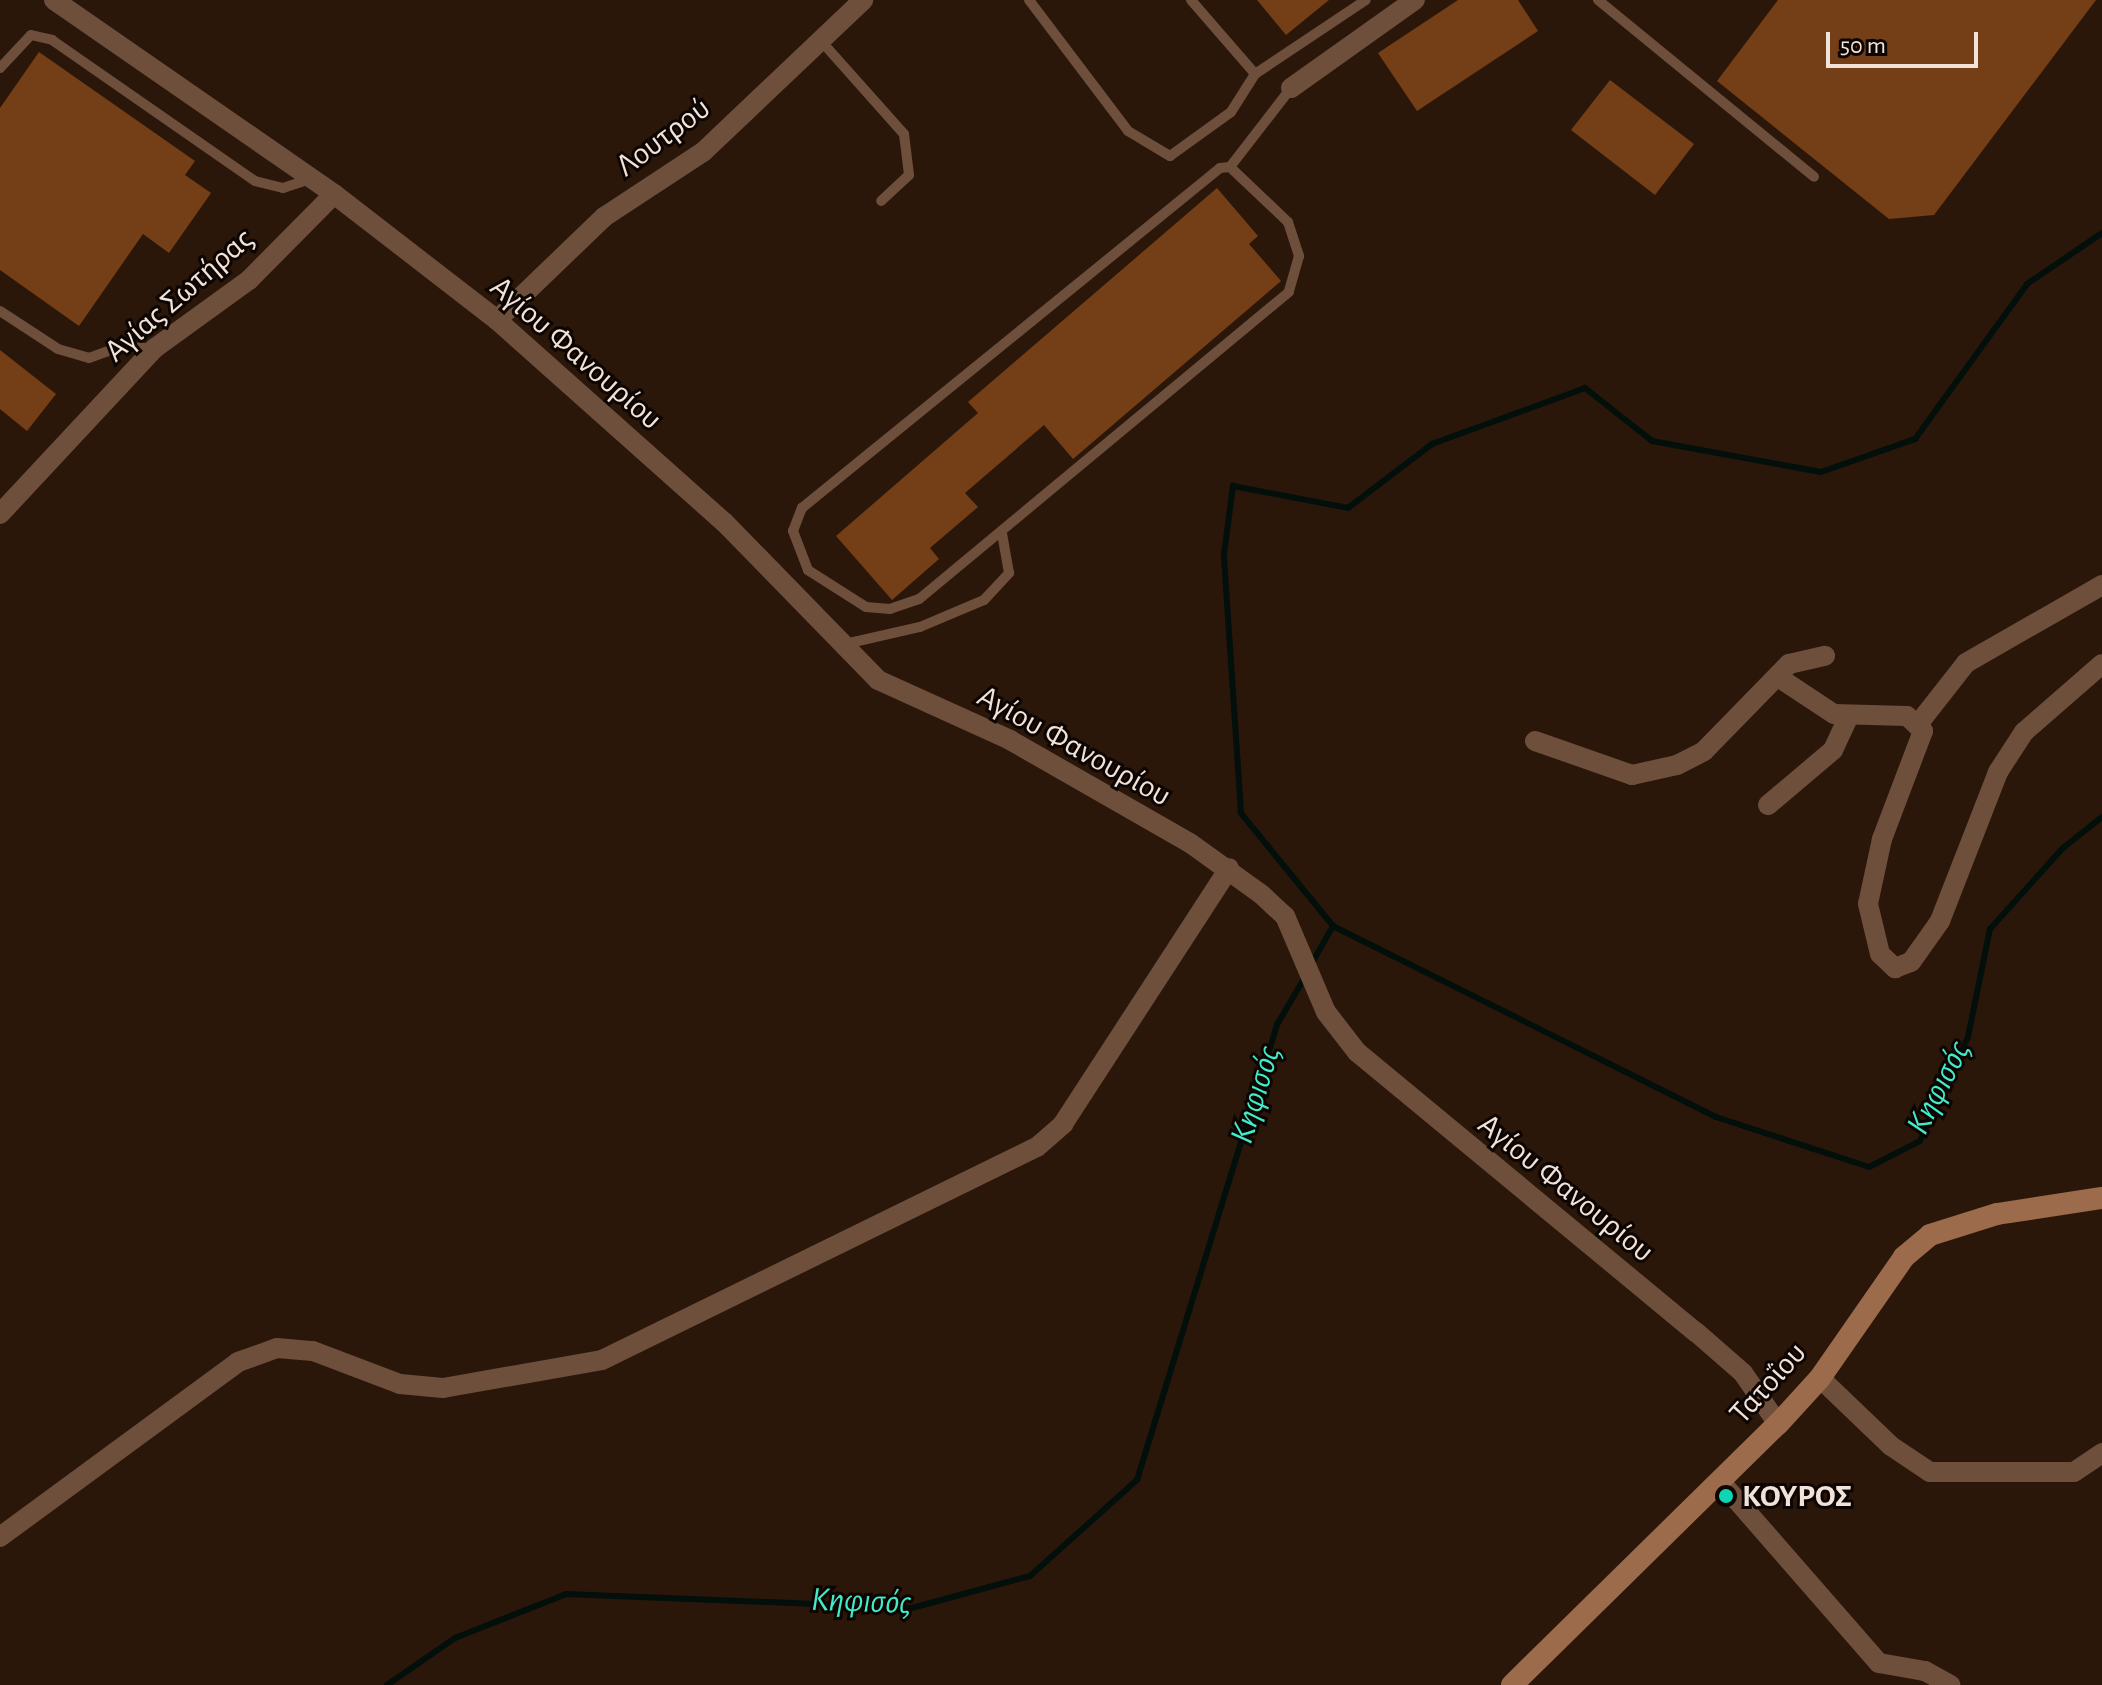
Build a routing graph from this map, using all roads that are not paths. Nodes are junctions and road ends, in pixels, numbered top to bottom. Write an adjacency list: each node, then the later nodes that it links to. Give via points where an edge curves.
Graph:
1 (54, 0): 14 (street, Αγίου Φανουρίου)
2 (863, 0): 8 (street, Λουτρού)
3 (1029, 0): 10 (lane, via 1128,131 1157,153 1170,156 1203,139)
4 (1191, 0): 10 (lane)
5 (1366, 0): 10 (lane)
6 (1415, 0): 11 (street)
7 (1598, 0): 13 (lane)
8 (822, 42): 16 (lane, via 904,134 909,175); 18 (street, Λουτρού, via 703,152 604,217)
9 (0, 68): 14 (lane, via 31,35 52,40 255,181 283,188)
10 (1255, 74)
11 (1291, 88): 12 (lane)
12 (1230, 167): 21 (lane, via 1288,222 1299,256 1289,292); 21 (lane, via 1220,168 802,508 793,531 808,570 828,588 890,609 919,599)
13 (1814, 177)
14 (312, 179): 15 (street, Αγίου Φανουρίου)
15 (334, 194): 18 (street, Αγίου Φανουρίου); 19 (street, Αγίας Σωτήρας, via 249,280)
16 (881, 201)
17 (0, 311): 19 (lane, via 58,349 89,358 120,347)
18 (497, 320): 23 (street, Αγίου Φανουρίου, via 724,522)
19 (155, 348): 20 (street, Αγίας Σωτήρας)
20 (0, 514)
21 (1002, 535): 23 (lane, via 1009,573 984,600 881,639)
22 (2102, 585): 28 (street, via 1966,663)
23 (835, 644): 31 (street, Αγίου Φανουρίου, via 878,680 970,718)
24 (1825, 656): 26 (street, via 1789,664)
25 (2102, 664): 28 (street, via 2024,732 1998,772 1940,921 1911,962 1895,968 1880,954 1868,904 1882,839 1921,740)
26 (1778, 677): 27 (street, via 1808,703); 29 (street, via 1704,751 1653,772 1632,775)
27 (1848, 718): 28 (street, via 1895,714); 30 (street, via 1833,750)
28 (1919, 723)
29 (1535, 741)
30 (1768, 805)
31 (1229, 868): 34 (street, Αγίου Φανουρίου, via 1285,916 1326,1012 1390,1084 1743,1373); 37 (street, via 1063,1124 1037,1147 602,1360 443,1388 400,1384 313,1351 277,1348 238,1362)
32 (2102, 1198): 33 (main road, Τατοΐου, via 1997,1214 1930,1235 1904,1257)
33 (1820, 1378): 34 (main road, Τατοΐου); 35 (street, via 1891,1446 1930,1472 2074,1472)
34 (1778, 1424): 36 (main road, Τατοΐου)
35 (2102, 1453)
36 (1720, 1481): 38 (main road, Τατοΐου); 39 (street, via 1879,1663 1925,1671)
37 (0, 1537)
38 (1512, 1685)
39 (1950, 1685)

